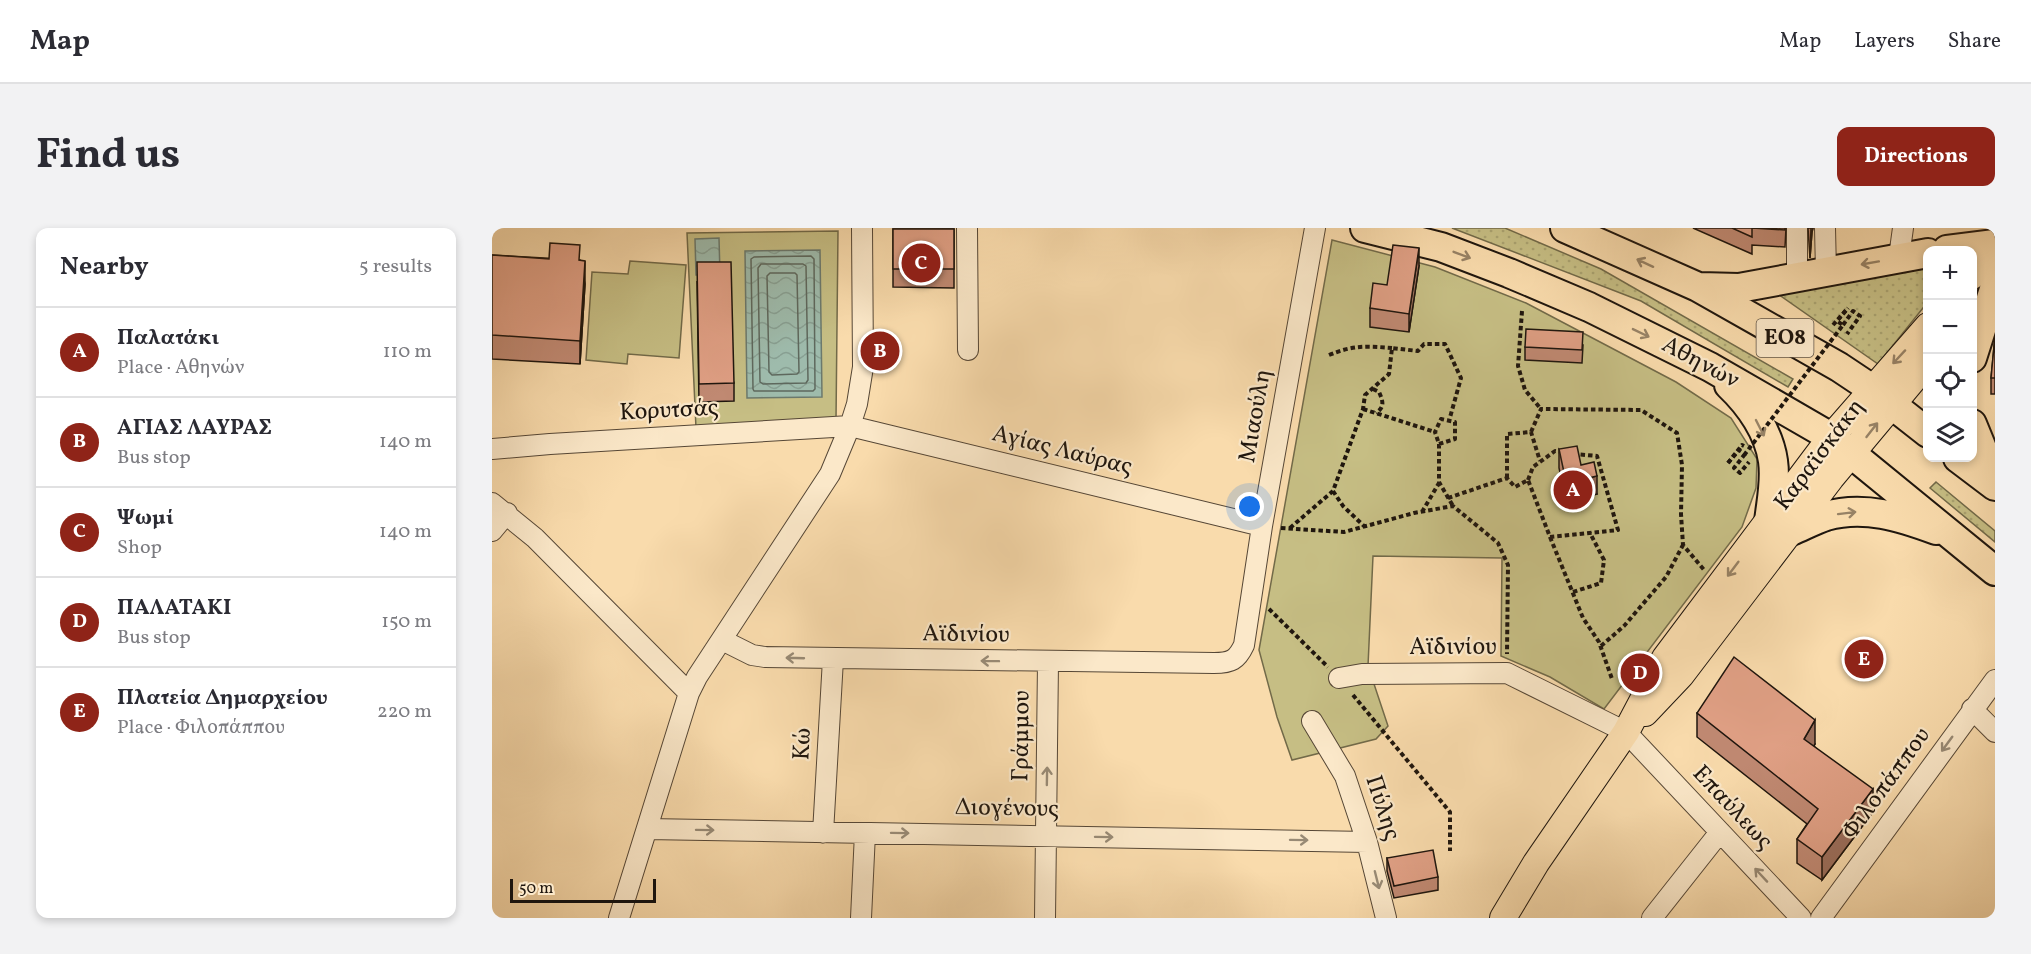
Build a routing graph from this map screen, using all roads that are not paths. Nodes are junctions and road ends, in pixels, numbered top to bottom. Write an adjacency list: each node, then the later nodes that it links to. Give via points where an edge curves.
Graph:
1 (862, 228): 27 (street, via 863,367)
2 (967, 228): 22 (street)
3 (1316, 228): 36 (street, Μιαούλη)
4 (1365, 228): 24 (highway, Αθηνών / ΕΟ8, one-way to 24, via 1441,247 1509,273 1589,307)
5 (1565, 228): 9 (highway, ΕΟ8)
6 (1797, 228): 17 (street)
7 (1824, 228): 16 (street)
8 (1903, 228): 13 (street)
9 (1596, 236): 19 (highway, ΕΟ8, one-way to 9)
10 (1995, 244): 11 (highway)
11 (1977, 246)
12 (1923, 254): 13 (highway)
13 (1899, 257): 16 (highway, one-way to 16)
14 (1995, 258): 15 (main road)
15 (1977, 270)
16 (1826, 271): 17 (highway)
17 (1797, 277): 19 (highway, via 1739,288)
18 (1995, 284): 20 (main road); 23 (highway)
19 (1698, 287): 26 (highway, ΕΟ8, via 1839,367)
20 (1977, 304)
21 (1923, 334): 26 (main road, one-way to 26)
22 (968, 350)
23 (1973, 354)
24 (1710, 367): 30 (highway, Αθηνών / ΕΟ8); 37 (highway, one-way to 37, via 1747,403 1764,432 1773,460)
25 (1923, 367): 26 (main road)
26 (1882, 397): 28 (highway, ΕΟ8); 30 (main road, Καραϊσκάκη)
27 (850, 426): 31 (street, Κορυτσάς); 36 (street, Αγίας Λαύρας); 41 (street, via 830,474)
28 (1923, 429)
29 (1977, 436): 33 (highway)
30 (1842, 446): 37 (main road, Καραϊσκάκη); 39 (highway, Αθηνών / ΕΟ8)
31 (492, 449)
32 (1963, 462): 34 (highway)
33 (1995, 480)
34 (1995, 486)
35 (499, 508): 38 (street); 47 (street, via 535,538)
36 (1262, 526): 44 (street, Μιαούλη, via 1244,645 1233,661)
37 (1780, 526): 39 (highway, one-way to 39, via 1845,512 1864,512 1898,516); 50 (main road, Καραϊσκάκη, via 1665,658)
38 (492, 531)
39 (1953, 536): 40 (highway, Αθηνών / ΕΟ8)
40 (1995, 571)
41 (722, 640): 42 (street, Αϊδινίου, one-way to 41, via 752,655); 47 (street)
42 (833, 659): 43 (street, Αϊδινίου, one-way to 42); 53 (street, Κώ)
43 (1048, 662): 44 (street, Αϊδινίου); 56 (street, Γράμμου, one-way to 43)
44 (1214, 663)
45 (1339, 678): 50 (street, Αϊδινίου, via 1362,674 1507,673)
46 (1995, 680): 48 (street, Φιλοπάππου)
47 (689, 693): 52 (street)
48 (1972, 709): 51 (street); 65 (street, Φιλοπάππου, one-way to 65)
49 (1312, 721): 57 (street, Πύλης, via 1345,776)
50 (1626, 732): 54 (street, Επαύλεως); 62 (main road, Καραϊσκάκη)
51 (1995, 732)
52 (647, 829): 53 (street, Διογένους, one-way to 53); 58 (street)
53 (823, 832): 55 (street, Διογένους)
54 (1720, 832): 63 (street); 64 (street, Επαύλεως, one-way to 54)
55 (865, 833): 56 (street, Διογένους, one-way to 56); 59 (street)
56 (1046, 836): 57 (street, Διογένους, one-way to 57); 60 (street, Γράμμου)
57 (1367, 842): 61 (street, Πύλης, one-way to 61)
58 (619, 918)
59 (861, 918)
60 (1045, 918)
61 (1386, 918)
62 (1503, 918)
63 (1652, 918)
64 (1801, 918)
65 (1821, 918)

